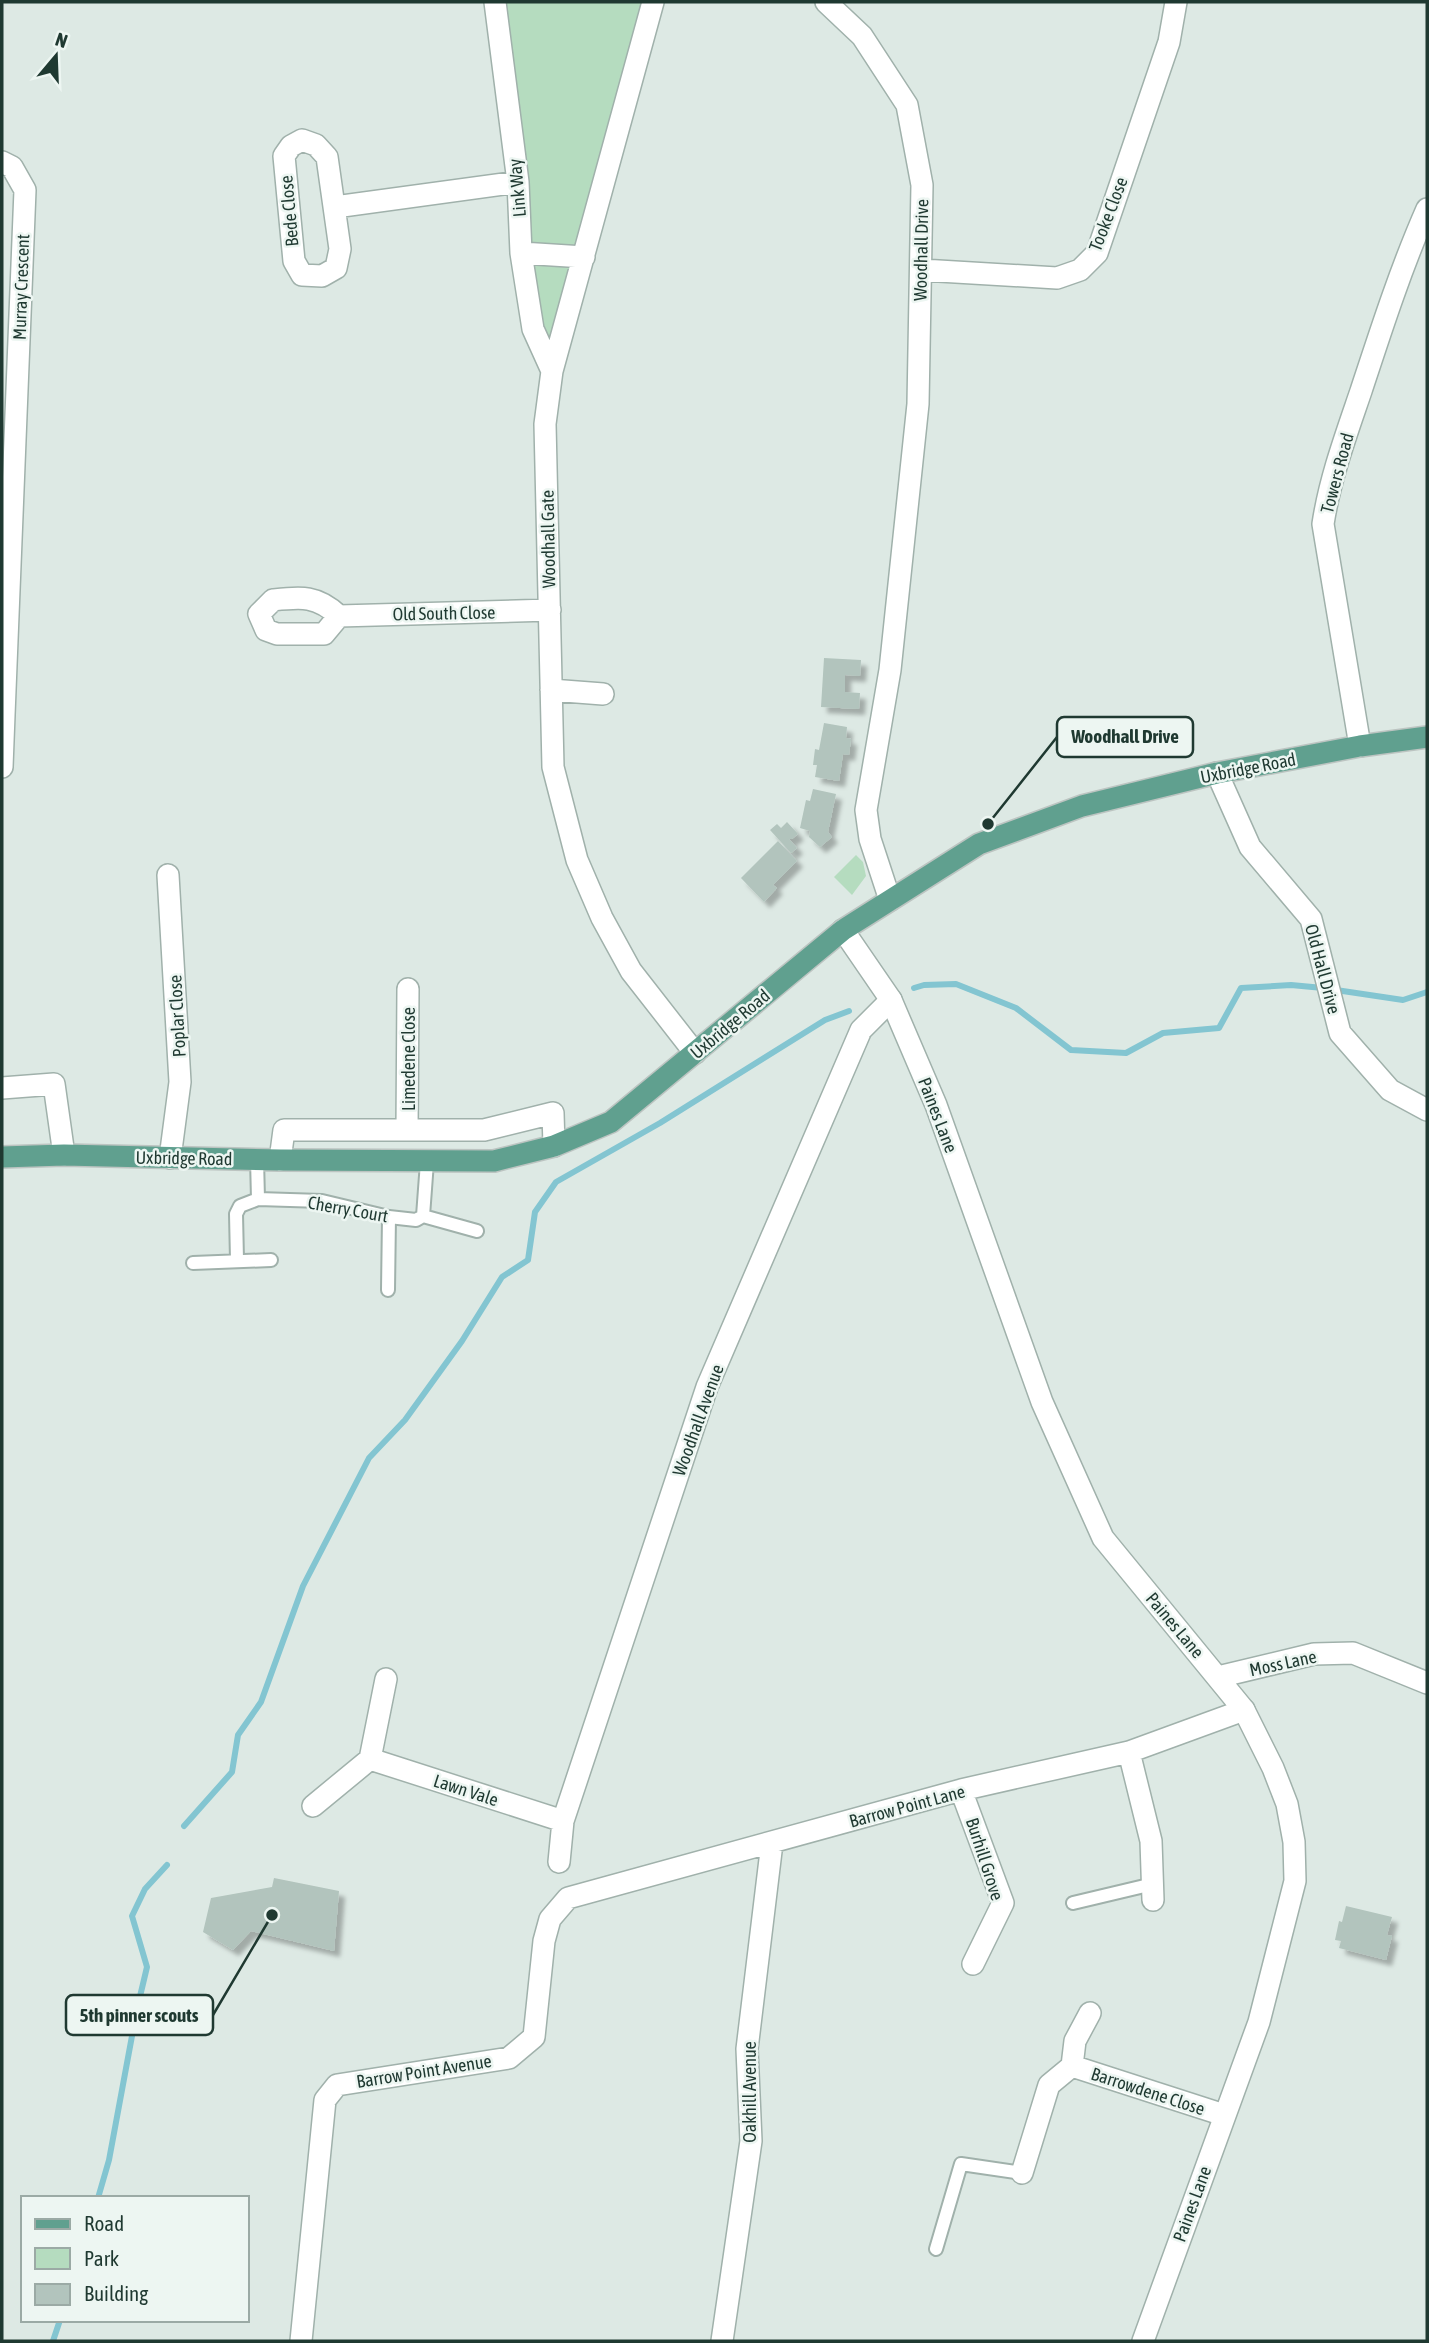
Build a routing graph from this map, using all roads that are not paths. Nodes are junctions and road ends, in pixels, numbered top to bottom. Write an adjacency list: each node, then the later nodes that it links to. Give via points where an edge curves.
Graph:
1 (495, 2): 6 (street, Link Way)
2 (653, 2): 10 (street, Woodhall Gate)
3 (826, 2): 11 (street, Woodhall Drive, via 862,36 907,105 922,185)
4 (1176, 2): 11 (street, Tooke Close, via 1169,42 1097,253 1080,270 1057,278)
5 (2, 162): 17 (street, Murray Crescent, via 12,167 25,190)
6 (518, 182): 7 (street); 9 (street, Link Way)
7 (335, 208): 7 (street, Bede Close, via 340,249 336,268 322,276 302,275 294,261 285,169 284,156 291,146 302,140 316,145 327,157)
8 (1427, 209): 19 (street, Towers Road, via 1336,465 1323,524)
9 (521, 253): 10 (street); 12 (street, Link Way, via 533,329)
10 (584, 257): 12 (street, Woodhall Gate)
11 (922, 270): 23 (street, Woodhall Drive, via 918,404 890,670 866,810 870,839)
12 (552, 371): 13 (street, Woodhall Gate, via 545,424)
13 (550, 610): 14 (street, Old South Close); 15 (street, Woodhall Gate)
14 (339, 616)
15 (551, 690): 16 (street); 27 (street, Woodhall Gate, via 553,767 577,860 631,971)
16 (603, 694)
17 (3, 715): 20 (street, Murray Crescent)
18 (1427, 737): 19 (main road, Uxbridge Road)
19 (1360, 746): 21 (main road, Uxbridge Road)
20 (2, 767)
21 (1217, 773): 23 (main road, Uxbridge Road, via 1082,806 979,844); 29 (street, Old Hall Drive, via 1250,847 1311,919 1340,1033 1390,1090)
22 (168, 875): 34 (street, Poplar Close, via 180,1082)
23 (890, 900): 24 (main road, Uxbridge Road)
24 (843, 930): 26 (street, Paines Lane); 27 (main road, Uxbridge Road)
25 (408, 989): 30 (street, Limedene Close)
26 (891, 1000): 46 (street, Paines Lane, via 937,1109 1042,1402 1103,1538); 54 (street, Woodhall Avenue, via 861,1030 707,1387)
27 (695, 1054): 31 (main road, Uxbridge Road, via 611,1122)
28 (2, 1088): 32 (street, via 54,1084)
29 (1427, 1110)
30 (407, 1130): 31 (street, Limedene Close, via 484,1130 553,1113); 36 (street, Limedene Close, via 284,1130)
31 (554, 1146): 37 (main road, Uxbridge Road, via 494,1161)
32 (64, 1155): 33 (main road, Uxbridge Road); 34 (main road, Uxbridge Road)
33 (2, 1157)
34 (170, 1158): 35 (main road, Uxbridge Road)
35 (257, 1159): 36 (main road, Uxbridge Road); 38 (lane)
36 (280, 1160): 37 (main road, Uxbridge Road)
37 (427, 1162): 39 (lane)
38 (258, 1199): 40 (lane, Cherry Court, via 322,1201); 42 (lane, via 240,1206 236,1214)
39 (423, 1216): 40 (lane, Cherry Court, via 416,1220); 41 (lane, Cherry Court)
40 (389, 1217): 45 (lane)
41 (477, 1231)
42 (237, 1260): 43 (lane); 44 (lane)
43 (271, 1260)
44 (193, 1263)
45 (388, 1290)
46 (1218, 1677): 48 (street, Moss Lane, via 1314,1654 1353,1653); 49 (street, Paines Lane)
47 (386, 1679): 51 (street)
48 (1427, 1683)
49 (1244, 1710): 50 (street, Barrow Point Lane); 63 (street, Paines Lane, via 1287,1804 1295,1881 1259,2022)
50 (1129, 1752): 52 (street, Barrow Point Lane); 57 (street, via 1152,1841)
51 (370, 1759): 53 (street); 54 (street, Lawn Vale)
52 (961, 1790): 55 (street, Barrow Point Lane); 60 (street, Burhill Grove, via 1003,1903)
53 (313, 1807)
54 (563, 1821): 56 (street, Woodhall Avenue)
55 (772, 1843): 58 (street, Barrow Point Lane); 67 (street, Oakhill Avenue, via 747,2049 751,2141)
56 (559, 1862)
57 (1153, 1892): 59 (lane)
58 (568, 1898): 66 (street, Barrow Point Avenue, via 550,1919 544,1941 534,2037 509,2058 337,2085 325,2100)
59 (1073, 1903)
60 (973, 1964)
61 (1090, 2013): 62 (street, Barrowdene Close, via 1075,2041)
62 (1072, 2066): 63 (street, Barrowdene Close); 64 (street, Barrowdene Close, via 1049,2084)
63 (1224, 2115): 68 (street, Paines Lane)
64 (1022, 2173): 65 (lane, via 961,2164)
65 (936, 2249)
66 (300, 2341)
67 (722, 2341)
68 (1143, 2341)

